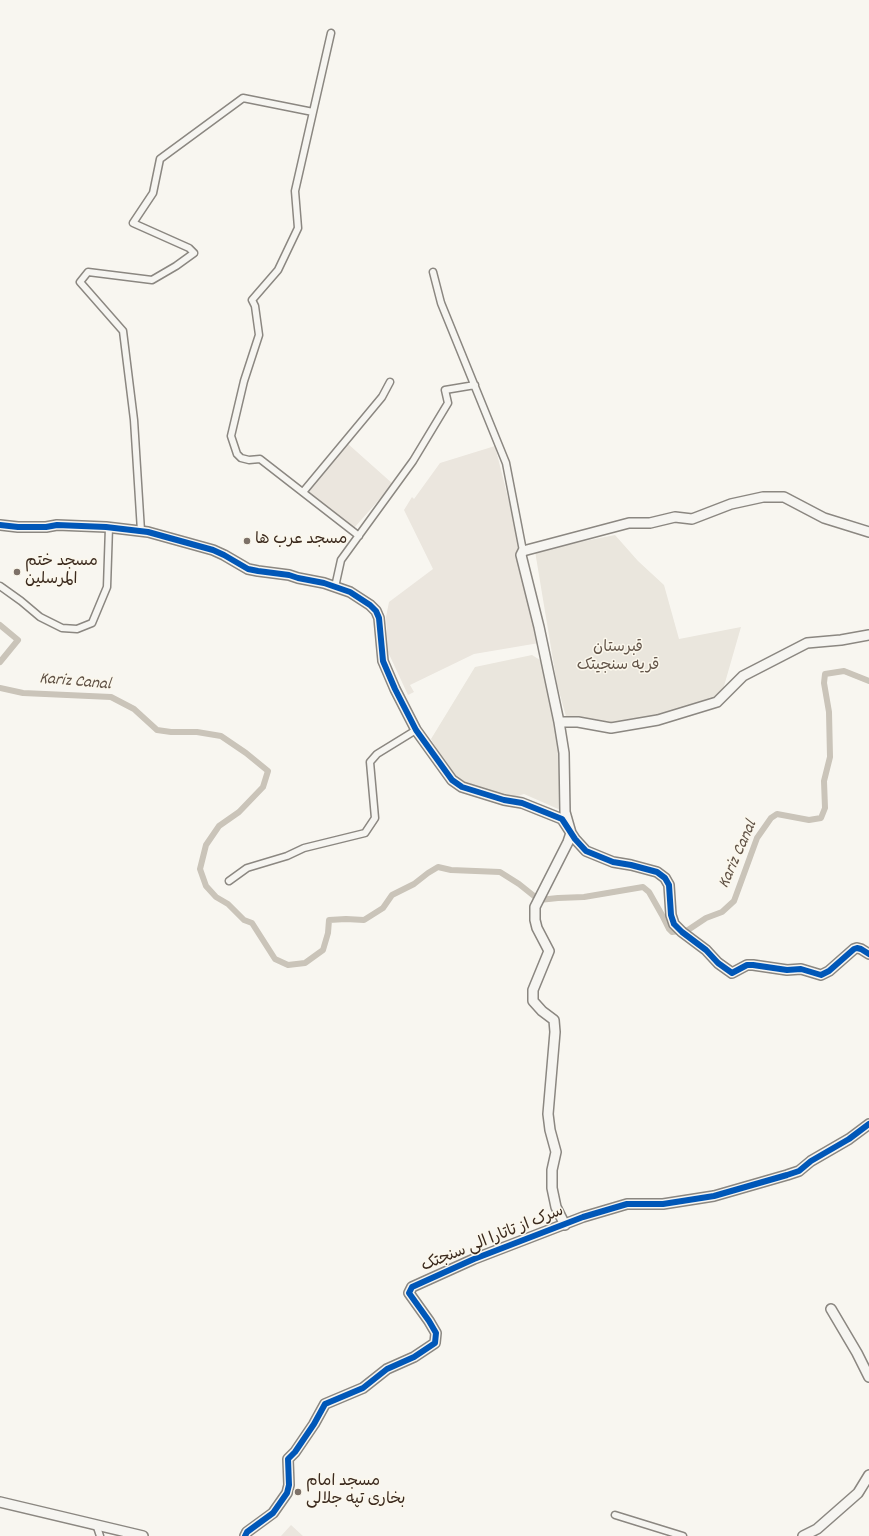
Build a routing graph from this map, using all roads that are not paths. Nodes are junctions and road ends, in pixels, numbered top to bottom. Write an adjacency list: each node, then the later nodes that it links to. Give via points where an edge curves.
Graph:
1 (331, 33): 2 (street)
2 (313, 112): 6 (street, via 295,191 298,228 278,270 252,300 259,336 244,382 231,436 241,458 260,459); 9 (street, via 243,98 160,159 153,193 133,223 189,248 194,253 152,280 88,272 80,282 123,330 134,420)
3 (433, 272): 5 (street, via 441,303)
4 (390, 382): 6 (street, via 382,397)
5 (475, 385): 11 (street, via 445,390 448,403 413,461); 12 (street, via 506,463)
6 (303, 492): 11 (street)
7 (0, 525): 8 (street)
8 (109, 527): 9 (street); 13 (street, via 107,587 92,623 77,629 62,628 40,617)
9 (141, 531): 14 (street, via 213,550 258,571 289,574)
10 (869, 532): 12 (street, via 824,518 784,497 763,497 731,504 692,519 675,517 650,523 628,523)
11 (359, 536): 14 (street, via 341,560)
12 (523, 551): 16 (street, via 521,555)
13 (0, 586)
14 (335, 587): 17 (street, via 350,592 370,604 376,611 379,618 383,661)
15 (869, 635): 16 (street, via 807,643 744,676 717,702 664,718 611,728 578,722)
16 (559, 722): 18 (street, via 564,753 565,812)
17 (416, 730): 18 (street, via 448,776 457,784 504,800 522,803 562,819); 19 (street, via 377,754 370,762 374,818 365,833 304,848 247,868)
18 (571, 833): 20 (street, via 586,851 613,862 657,872 665,878 674,924 732,973 747,965 753,965 787,970 801,969 821,975 854,949 861,949); 22 (street, via 536,907 537,928 549,951 533,990 533,1001 554,1020 548,1114 556,1152 552,1188)
19 (229, 881)
20 (869, 954)
21 (869, 1124): 22 (street, سرک از تاتارا الی سنجتک, via 849,1139 810,1161 799,1171 787,1175 714,1196 663,1204 627,1204)
22 (564, 1225): 31 (street, سرک از تاتارا الی سنجتک, via 474,1259 412,1287 409,1293 436,1333 435,1343 419,1354 387,1369 364,1388 324,1404 314,1424 288,1458 287,1493 273,1513)
23 (831, 1309): 24 (street)
24 (869, 1377)
25 (869, 1475): 33 (street, via 858,1493 817,1529)
26 (0, 1502): 28 (street)
27 (614, 1515): 32 (street)
28 (96, 1524): 29 (street); 30 (street)
29 (100, 1536)
30 (142, 1536)
31 (245, 1536)
32 (683, 1536)
33 (803, 1536)

